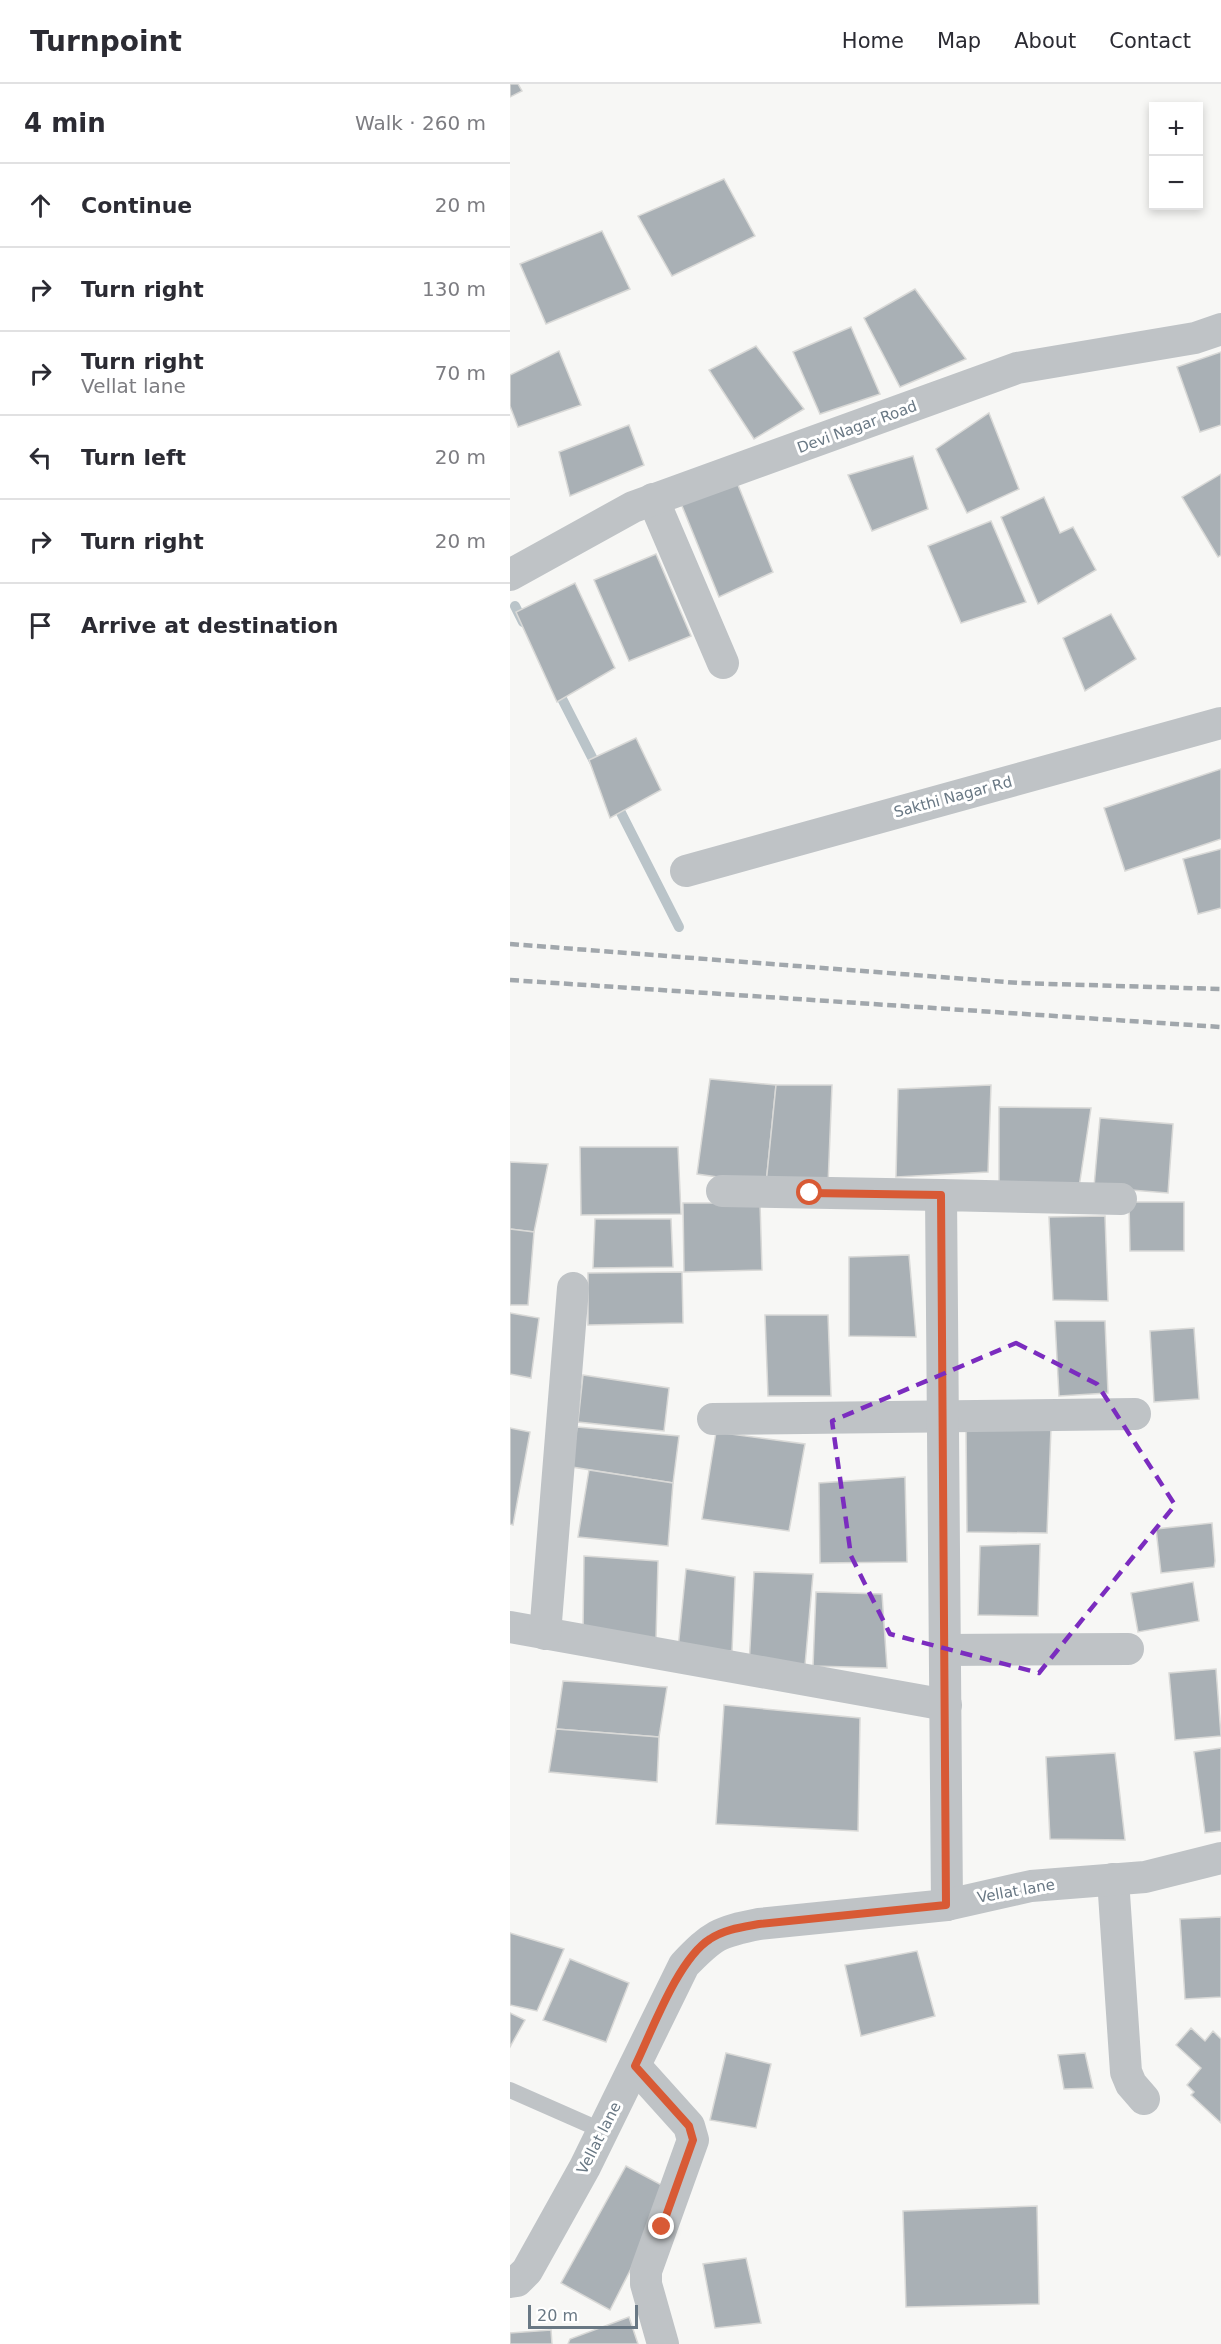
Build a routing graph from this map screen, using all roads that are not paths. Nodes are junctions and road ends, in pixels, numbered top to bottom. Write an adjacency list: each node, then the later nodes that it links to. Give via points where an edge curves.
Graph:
1 (1221, 329): 2 (street, Devi Nagar Road, via 1195,338 1017,368)
2 (653, 500): 3 (street, Devi Nagar Road, via 633,507); 4 (street)
3 (510, 575)
4 (723, 663)
5 (1221, 723): 6 (street, Sakthi Nagar Rd)
6 (686, 871)
7 (722, 1191): 8 (street)
8 (941, 1195): 9 (street); 12 (street)
9 (1121, 1199)
10 (573, 1288): 15 (street)
11 (1135, 1414): 12 (street)
12 (943, 1415): 13 (street); 17 (street)
13 (713, 1419)
14 (510, 1627): 15 (street)
15 (545, 1634): 18 (street)
16 (1128, 1649): 17 (street)
17 (945, 1650): 18 (street)
18 (946, 1704): 21 (street)
19 (1221, 1858): 20 (street, Vellat lane, via 1145,1877)
20 (1113, 1879): 21 (street, Vellat lane, via 1031,1886); 24 (street, via 1126,2072)
21 (946, 1905): 22 (street, Vellat lane, via 759,1924 710,1939 684,1965)
22 (635, 2066): 25 (street, Vellat lane); 27 (street, via 689,2126 693,2140 646,2271)
23 (510, 2090): 25 (lane)
24 (1143, 2099)
25 (603, 2131): 26 (street, Vellat lane, via 527,2271)
26 (510, 2282)
27 (663, 2344)

